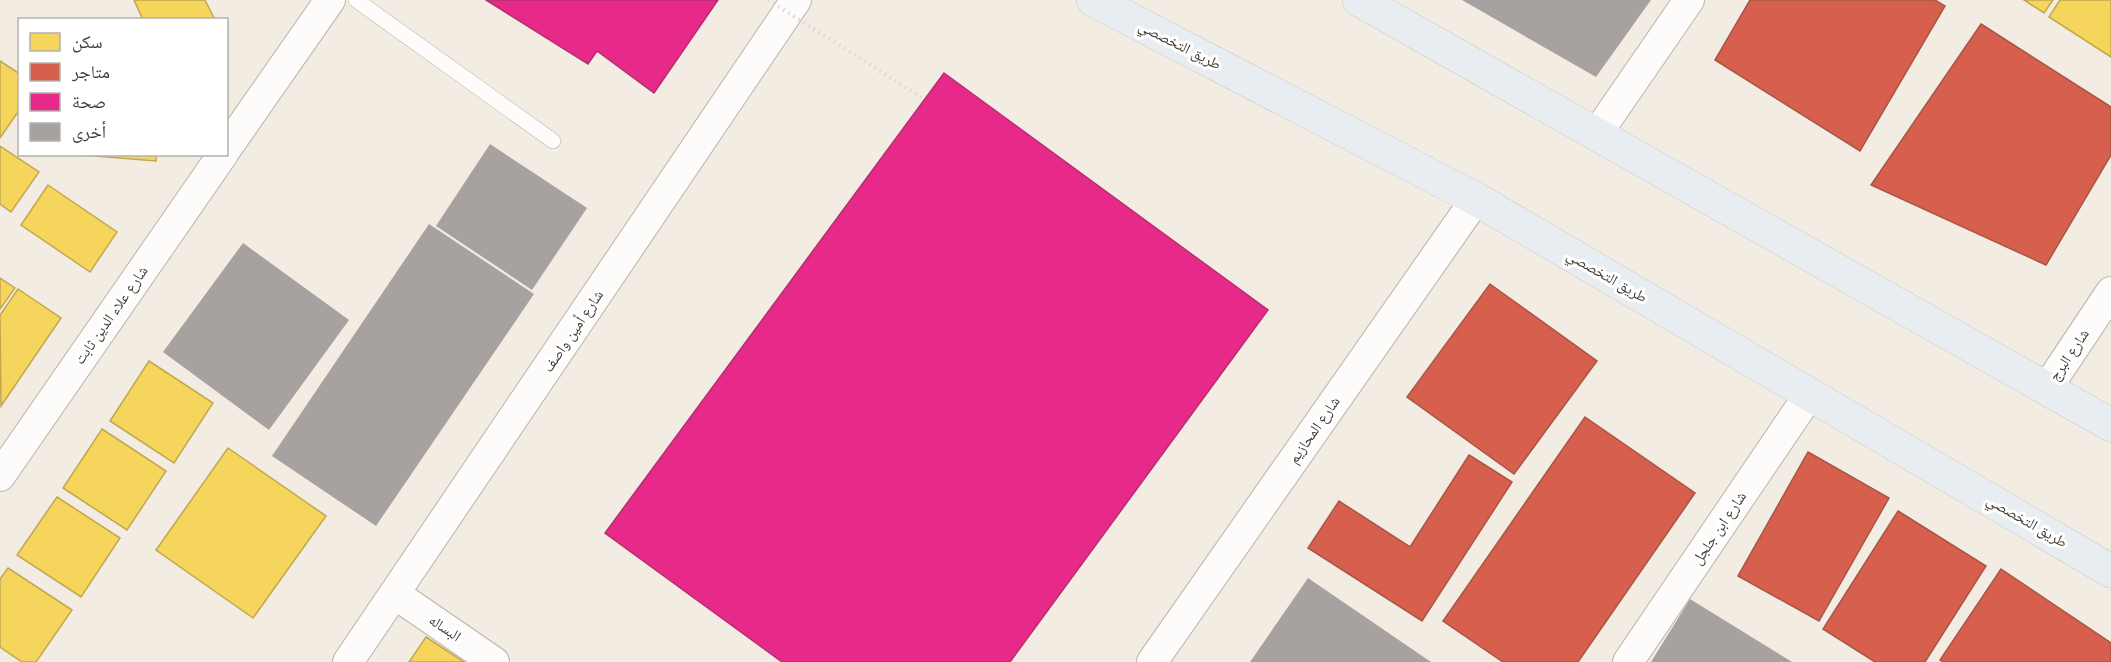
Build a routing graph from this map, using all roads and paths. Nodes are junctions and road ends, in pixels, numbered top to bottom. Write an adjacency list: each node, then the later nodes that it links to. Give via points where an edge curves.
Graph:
1 (330, 0): 11 (street)
2 (356, 0): 10 (lane)
3 (768, 0): 8 (path, bridge)
4 (796, 0): 20 (street, شارع أمين واصف)
5 (1093, 0): 13 (main road, طريق التخصصي)
6 (1359, 0): 9 (main road)
7 (1689, 0): 9 (street)
8 (924, 99)
9 (1596, 135): 15 (main road)
10 (553, 141)
11 (228, 146)
12 (222, 156): 18 (street, شارع علاء الدين ثابت)
13 (1476, 199): 16 (main road, طريق التخصصي); 23 (street, شارع المحازيم)
14 (2111, 292): 15 (street, شارع البرج)
15 (2047, 387): 17 (main road)
16 (1809, 395): 19 (main road, طريق التخصصي); 24 (street, شارع ابن جلجل)
17 (2111, 425)
18 (0, 476)
19 (2111, 571)
20 (395, 594): 21 (street, شارع أمين واصف); 22 (street, البساله)
21 (348, 662)
22 (494, 662)
23 (1152, 662)
24 (1628, 662)

